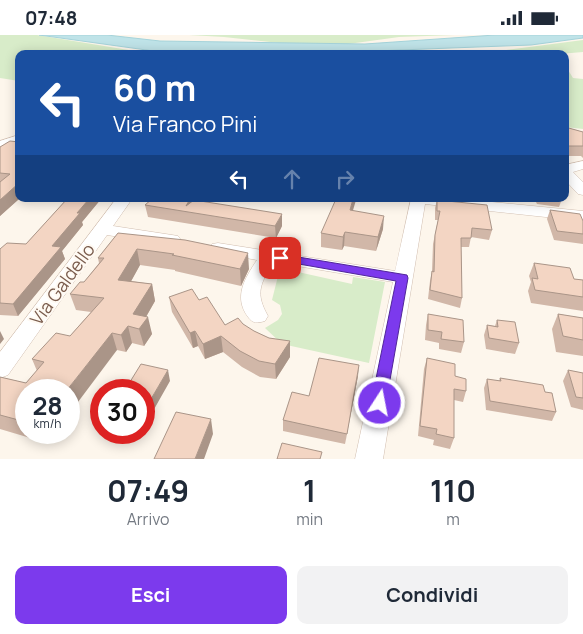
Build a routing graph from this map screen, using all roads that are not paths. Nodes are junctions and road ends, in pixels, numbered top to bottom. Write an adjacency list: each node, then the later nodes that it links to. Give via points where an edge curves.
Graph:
1 (15, 140): 2 (street)
2 (0, 145)
3 (583, 165): 4 (street)
4 (569, 168)
5 (569, 175): 6 (street)
6 (583, 191)
7 (122, 202): 11 (street, Via Galdello)
8 (417, 202): 13 (street)
9 (447, 202): 10 (street)
10 (583, 216)
11 (102, 229): 12 (street); 15 (street, Via Galdello)
12 (268, 256): 13 (street); 14 (street, via 250,291 250,302)
13 (402, 278): 16 (street)
14 (258, 315)
15 (0, 369)
16 (369, 459)

